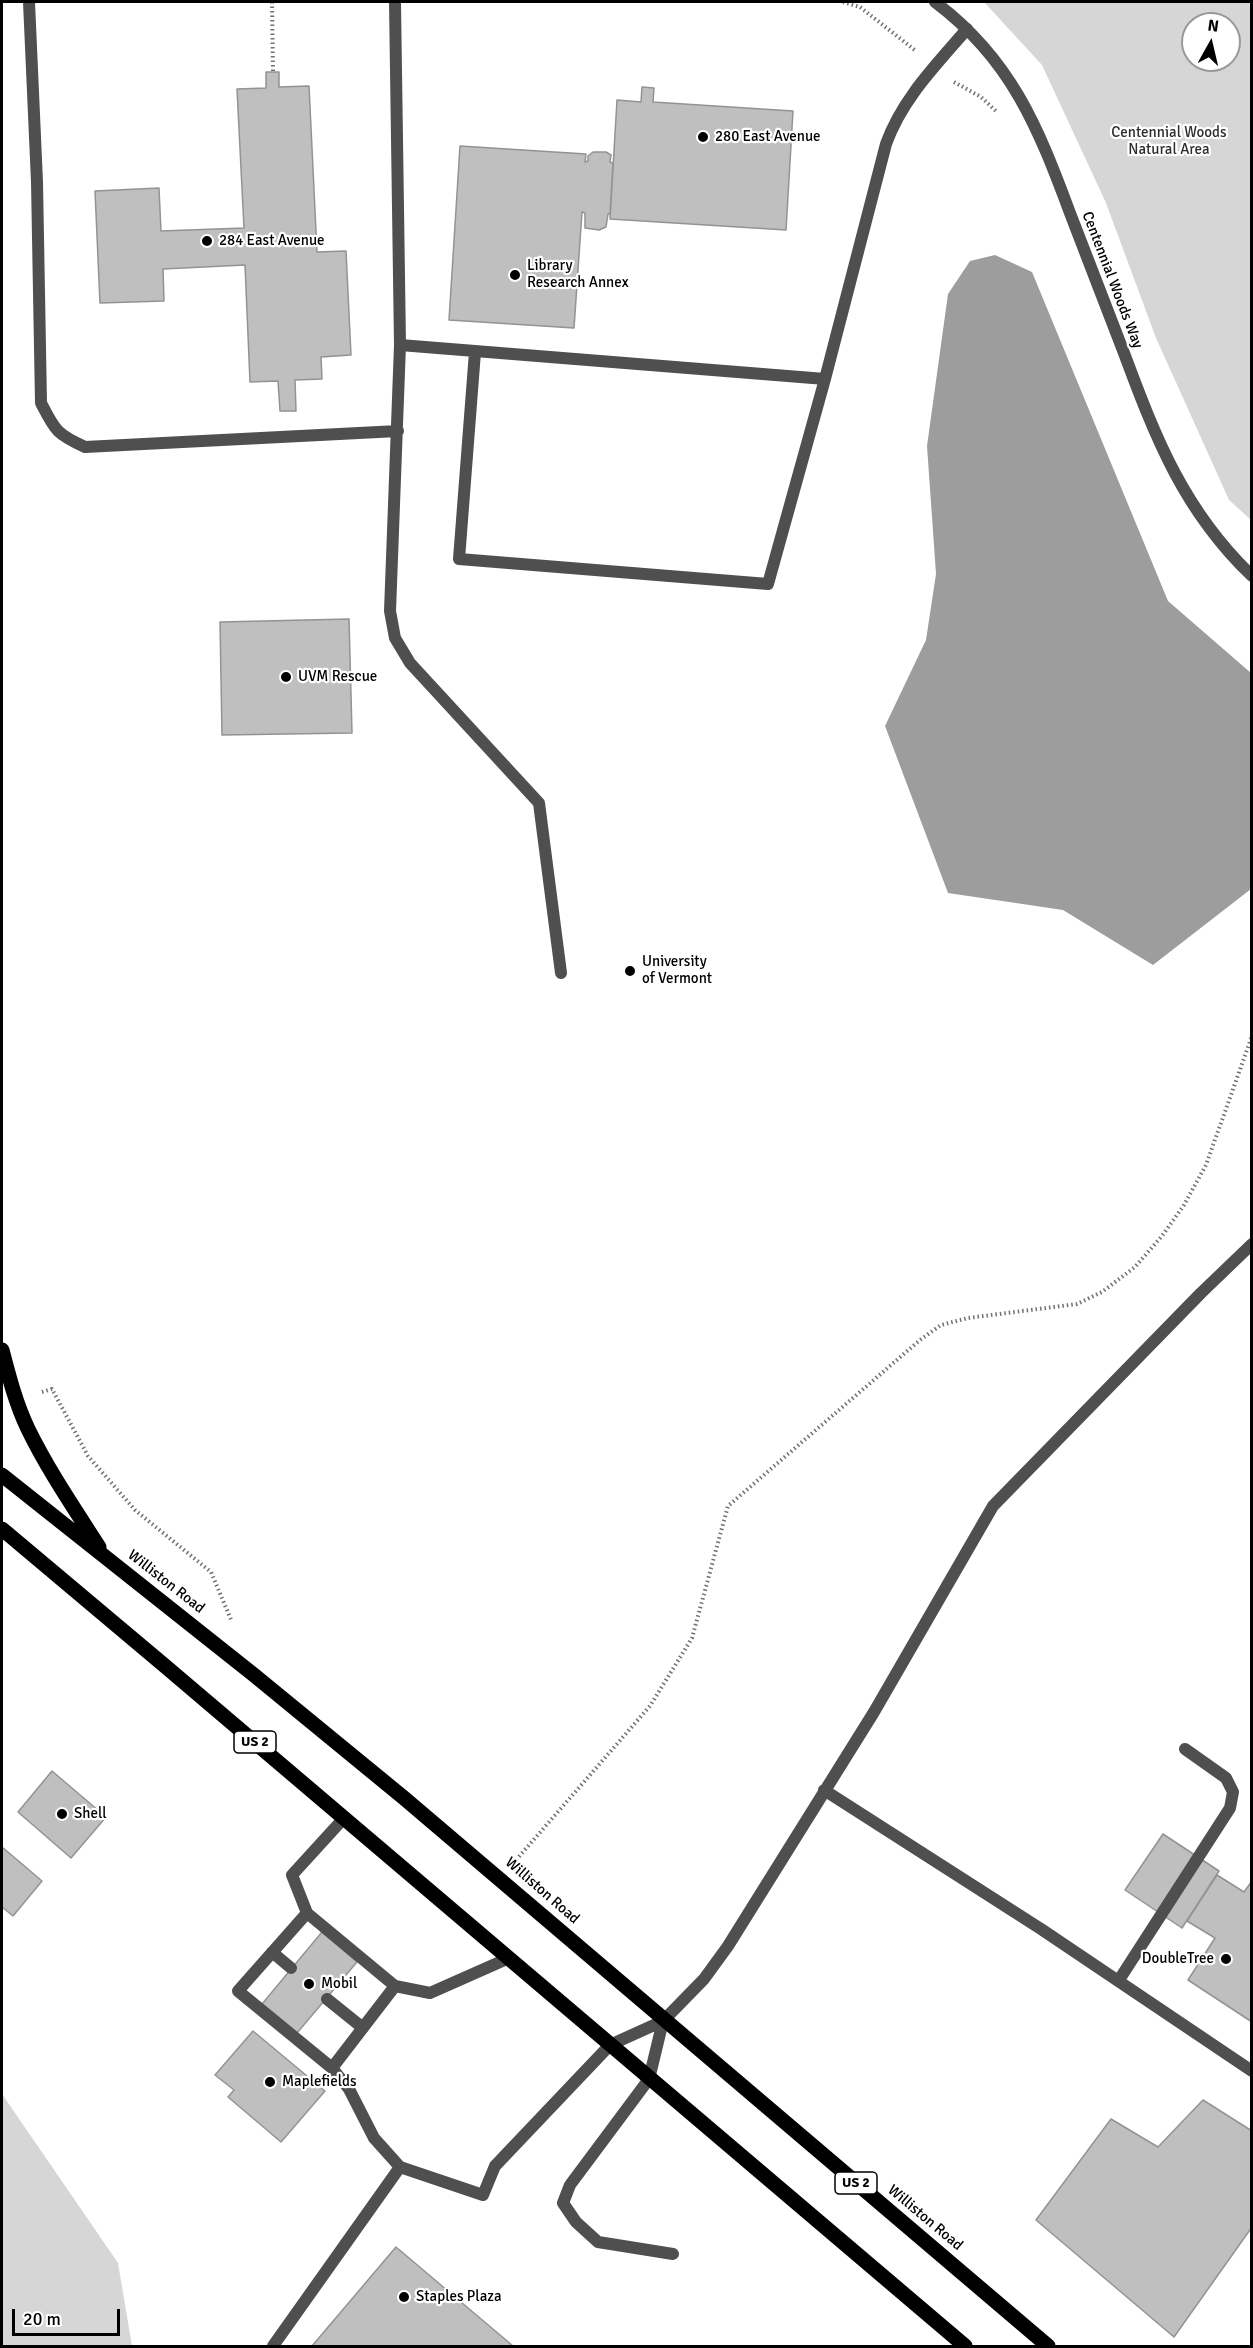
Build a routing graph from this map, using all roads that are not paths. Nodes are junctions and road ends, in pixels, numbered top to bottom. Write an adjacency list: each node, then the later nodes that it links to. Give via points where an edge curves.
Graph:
1 (29, 2): 8 (street, via 41,403 62,437 85,447)
2 (395, 2): 5 (street)
3 (935, 2): 4 (street, Centennial Woods Way)
4 (967, 29): 7 (street, via 933,67 895,121); 9 (street, Centennial Woods Way, via 1003,69 1036,129 1164,455 1198,514)
5 (400, 345): 6 (street); 8 (street)
6 (475, 352): 7 (street); 7 (street, via 459,559 768,584)
7 (825, 380)
8 (398, 431): 10 (street, via 390,611 395,638 410,663 539,803)
9 (1251, 576)
10 (561, 973)
11 (1251, 1244): 17 (street, via 993,1506 874,1712)
12 (2, 1350): 15 (main road, via 28,1428 53,1476)
13 (2, 1475): 15 (main road, Williston Road / US 2)
14 (2, 1529): 18 (main road, US 2)
15 (108, 1559): 26 (main road, Williston Road / US 2, via 500,1879)
16 (1185, 1749): 23 (street, via 1226,1778 1233,1792 1230,1808)
17 (824, 1790): 23 (street); 26 (street, via 722,1954 704,1979)
18 (344, 1818): 19 (street, via 292,1875); 21 (main road, US 2)
19 (307, 1913): 20 (street); 24 (street)
20 (272, 1952): 22 (street); 29 (street, via 238,1991)
21 (509, 1958): 24 (street, via 430,1993); 28 (main road, US 2)
22 (291, 1968)
23 (1119, 1980): 30 (street)
24 (395, 1986): 27 (street)
25 (327, 1999): 27 (street)
26 (663, 2020): 28 (street); 31 (street); 36 (main road, Williston Road / US 2)
27 (363, 2028): 29 (street)
28 (610, 2045): 31 (main road, US 2); 32 (street, via 495,2166 483,2195)
29 (332, 2068): 32 (street, via 349,2089 374,2138)
30 (1251, 2071)
31 (650, 2079): 33 (street, via 570,2185 563,2203 576,2222 598,2242); 35 (main road, US 2)
32 (400, 2167): 34 (street)
33 (673, 2253)
34 (273, 2346)
35 (965, 2346)
36 (1048, 2346)

